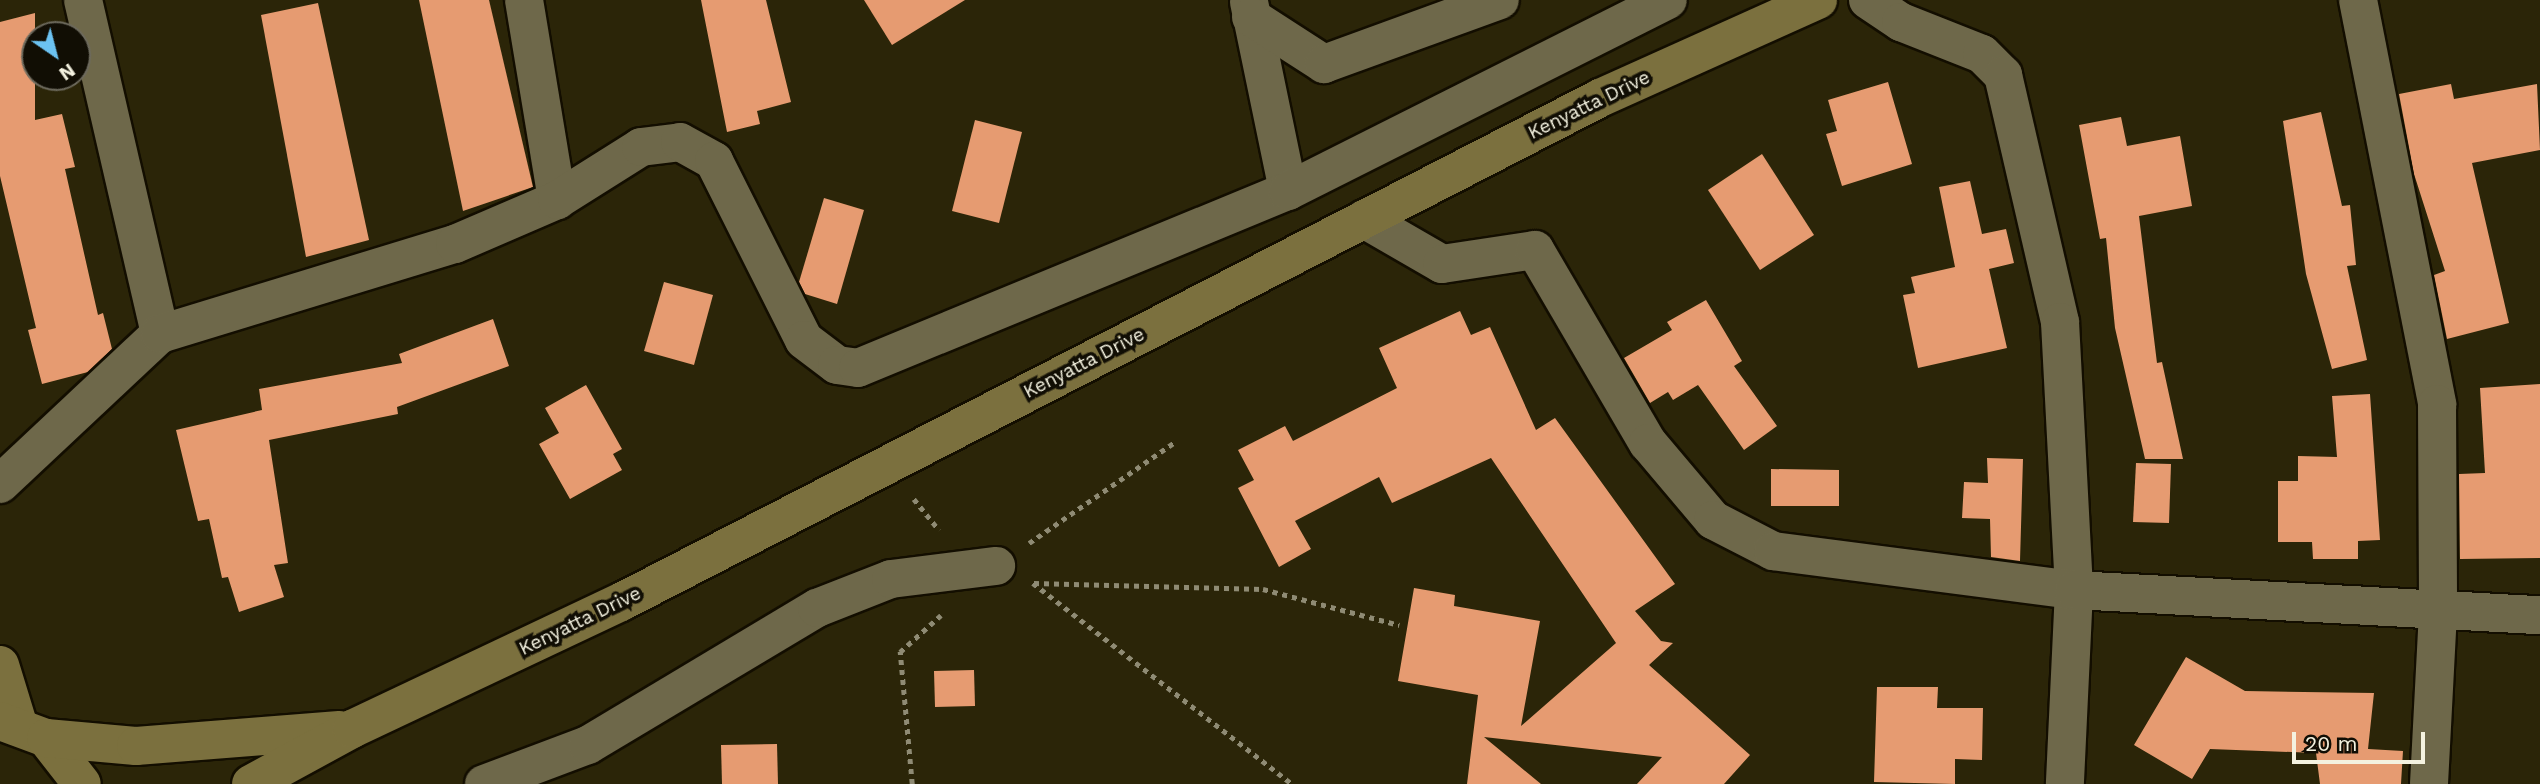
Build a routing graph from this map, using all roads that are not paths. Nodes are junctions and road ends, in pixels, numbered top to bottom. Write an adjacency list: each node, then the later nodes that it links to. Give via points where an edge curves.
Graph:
1 (83, 0): 12 (street)
2 (524, 0): 10 (street)
3 (1500, 0): 8 (street, via 1324,64)
4 (1668, 0): 9 (street)
5 (1818, 0): 11 (main road, Kenyatta Drive, via 1600,98)
6 (1868, 0): 15 (street, via 1901,22 1982,54 2003,75 2060,322)
7 (2358, 0): 16 (street, via 2437,404)
8 (1250, 8): 9 (street)
9 (1288, 191): 10 (street, via 858,368 837,365 804,340 725,177 698,149 670,142 641,147)
10 (558, 200): 12 (street, via 455,244)
11 (1364, 219): 15 (street, via 1442,264 1535,250 1648,443 1713,520 1773,551); 20 (main road, Kenyatta Drive, via 621,602)
12 (160, 334): 13 (street)
13 (0, 484)
14 (996, 566): 23 (street, via 891,579 817,608 588,745)
15 (2074, 590): 16 (street); 24 (street)
16 (2438, 612): 17 (street); 25 (street)
17 (2540, 615)
18 (0, 665): 19 (main road)
19 (21, 728): 20 (main road, via 136,746); 21 (main road)
20 (352, 729): 22 (main road, Kenyatta Drive)
21 (82, 784)
22 (251, 784)
23 (484, 784)
24 (2065, 784)
25 (2429, 784)

